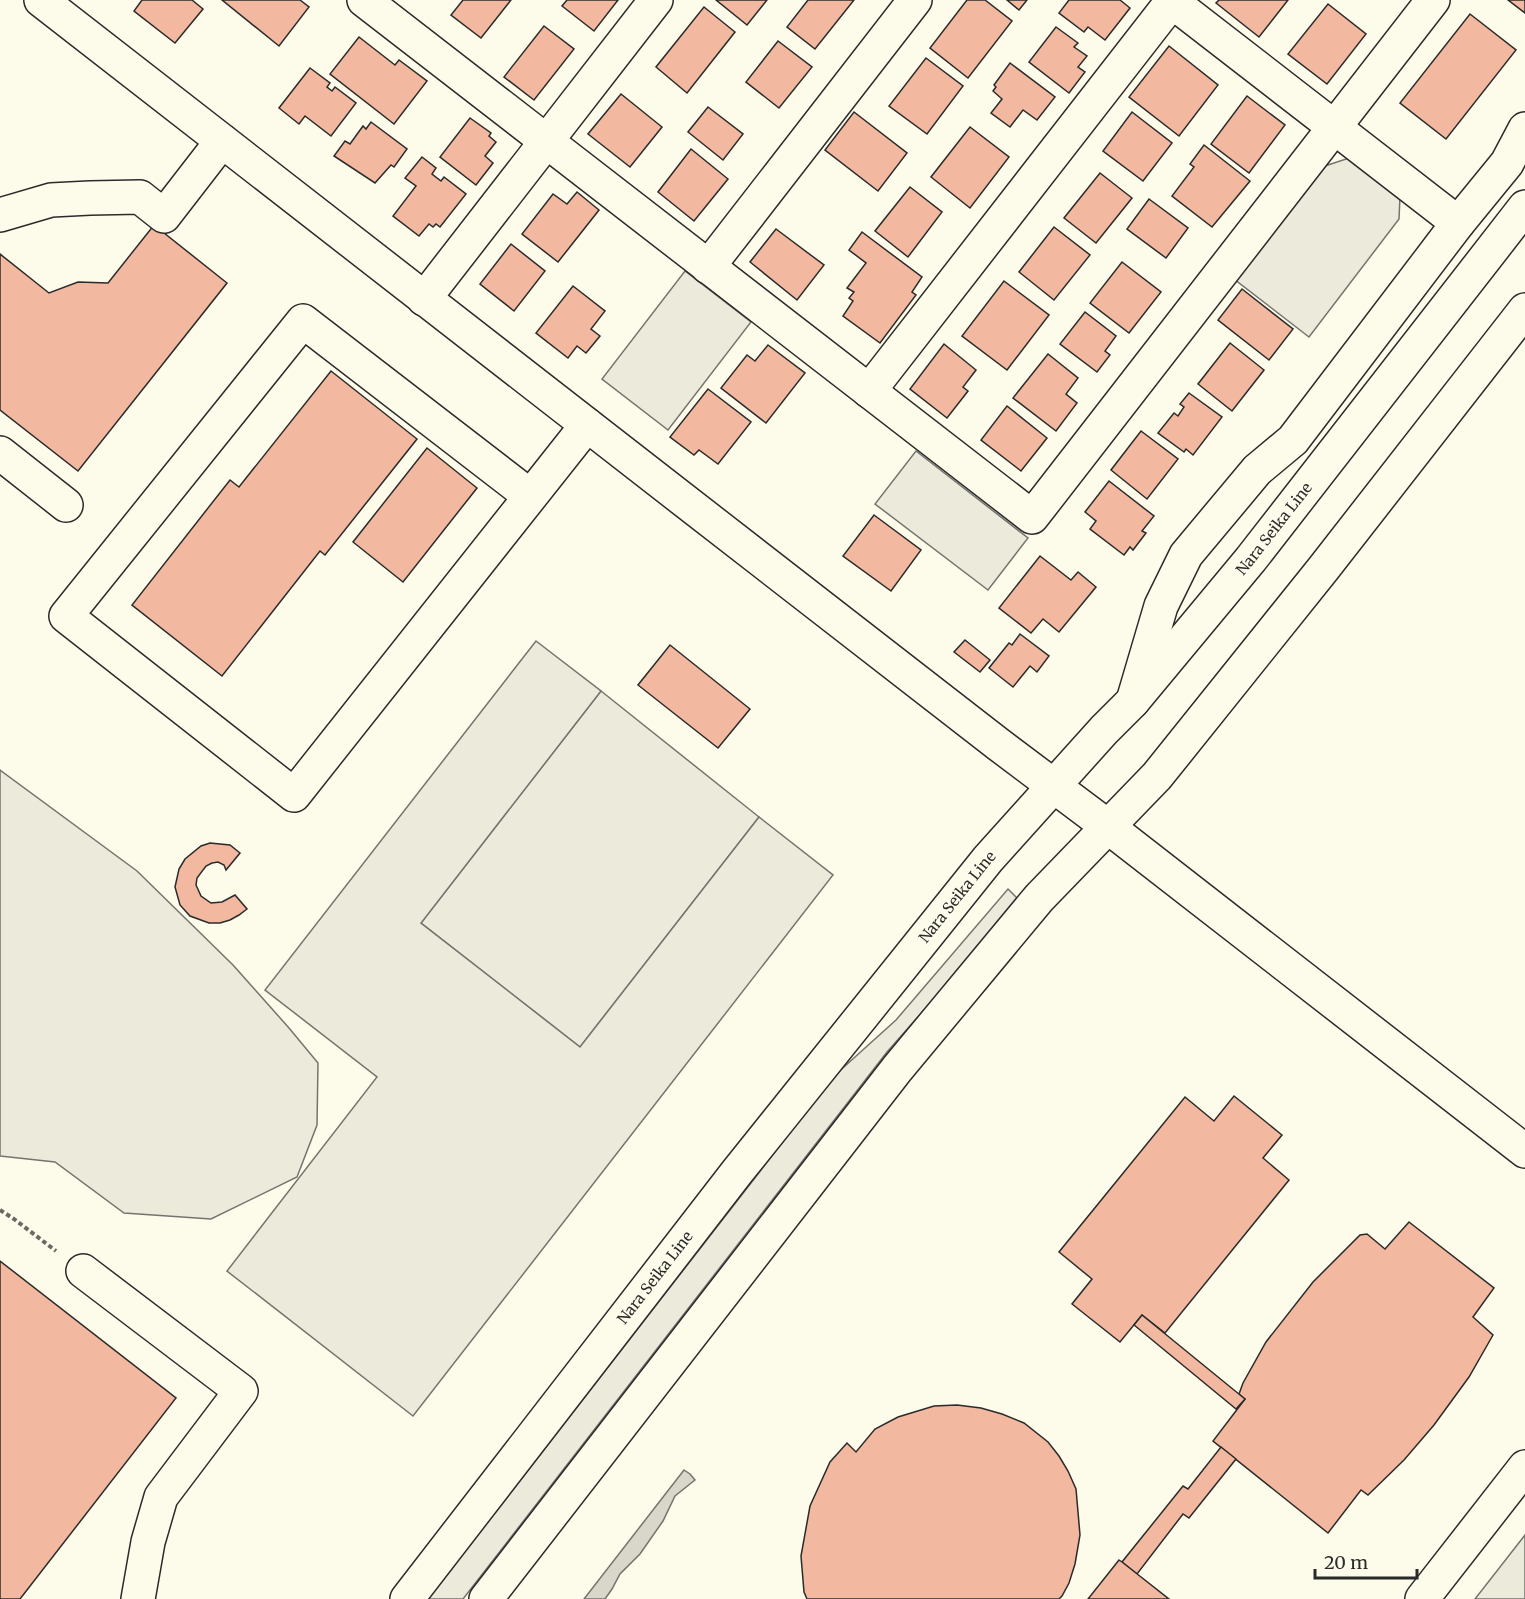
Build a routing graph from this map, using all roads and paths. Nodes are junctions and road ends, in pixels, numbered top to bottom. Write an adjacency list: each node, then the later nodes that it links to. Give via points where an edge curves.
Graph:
1 (41, 0): 9 (street)
2 (656, 0): 10 (street)
3 (915, 0): 14 (street)
4 (1433, 0): 7 (street)
5 (1171, 1): 7 (street); 17 (street)
6 (382, 6): 10 (street)
7 (1334, 127): 13 (street); 17 (street, via 1032,518)
8 (1525, 129): 13 (street, via 1507,163)
9 (222, 141): 12 (street, via 164,216 140,197 51,200); 15 (street)
10 (546, 141): 14 (street); 15 (street)
11 (1525, 207): 22 (street, Nara Seika Line, via 1251,559)
12 (0, 215)
13 (1458, 223): 22 (street, via 1293,440 1257,471 1186,555 1161,606)
14 (708, 267): 17 (street)
15 (424, 299): 18 (street)
16 (1525, 310): 24 (street, via 1157,776)
17 (869, 391)
18 (587, 425): 20 (street); 23 (street)
19 (0, 453): 21 (street)
20 (530, 496): 20 (street, via 294,795 66,616 303,321)
21 (66, 505)
22 (1133, 701): 23 (street, Nara Seika Line)
23 (1053, 785): 24 (street); 30 (street, Nara Seika Line, via 988,859 737,1172)
24 (1107, 826): 25 (street); 31 (street, via 1039,898 897,1069)
25 (1525, 1151)
26 (0, 1210): 27 (path)
27 (83, 1271): 29 (street, via 241,1391 162,1497 148,1542)
28 (1525, 1467): 32 (street)
29 (138, 1599)
30 (407, 1599)
31 (486, 1599)
32 (1422, 1599)

